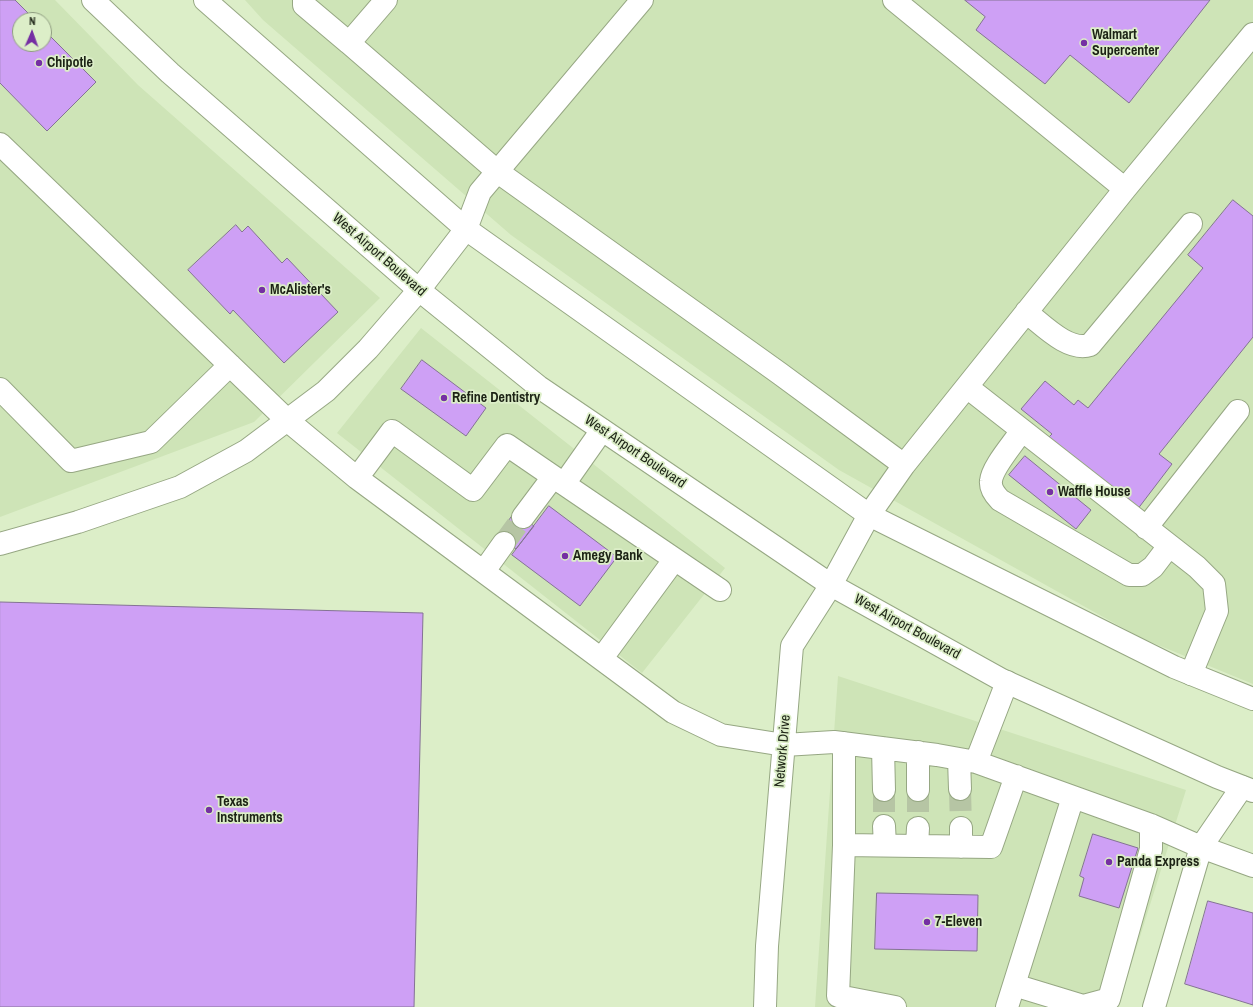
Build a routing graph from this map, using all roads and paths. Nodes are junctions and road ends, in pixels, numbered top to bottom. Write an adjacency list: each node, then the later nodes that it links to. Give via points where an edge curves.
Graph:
1 (93, 0): 14 (main road, West Airport Boulevard, via 176,78)
2 (304, 0): 8 (main road, via 304,5)
3 (386, 0): 8 (main road)
4 (642, 0): 10 (main road)
5 (894, 0): 11 (main road)
6 (214, 3): 13 (main road)
7 (1253, 34): 11 (main road, Network Drive)
8 (349, 43): 10 (main road)
9 (0, 144): 16 (main road)
10 (498, 172): 13 (main road, via 480,192); 23 (main road)
11 (1125, 189): 15 (main road, Network Drive)
12 (1191, 224): 15 (main road, via 1090,345 1076,347 1066,343)
13 (466, 230): 14 (main road); 26 (main road)
14 (419, 290): 20 (main road, via 368,349 326,392); 21 (main road, West Airport Boulevard, via 539,387)
15 (1026, 312): 17 (main road, Network Drive)
16 (230, 365): 18 (main road, via 151,442 71,461); 20 (main road)
17 (966, 387): 22 (main road); 23 (main road, Network Drive)
18 (0, 389)
19 (1238, 411): 28 (main road)
20 (287, 420): 24 (main road); 30 (main road, via 246,451 180,487 78,522)
21 (602, 430): 25 (main road); 34 (main road, West Airport Boulevard)
22 (1022, 430): 28 (main road); 31 (main road, via 993,473 990,482 993,492 1000,500 1129,575 1142,575 1153,567)
23 (904, 465): 26 (main road, Network Drive)
24 (357, 478): 25 (main road, via 392,431 473,490 507,444); 33 (main road)
25 (558, 481): 27 (main road); 32 (main road)
26 (869, 515): 34 (main road, Network Drive); 37 (main road)
27 (523, 517)
28 (1146, 528): 31 (main road)
29 (504, 543): 33 (main road)
30 (0, 544)
31 (1169, 546): 37 (main road, via 1214,584 1216,593 1217,611)
32 (674, 560): 35 (main road); 36 (main road)
33 (484, 571): 36 (main road)
34 (831, 585): 38 (main road, West Airport Boulevard); 41 (main road, Network Drive, via 792,646)
35 (720, 590)
36 (602, 658): 41 (main road, via 673,712 722,735)
37 (1191, 674): 39 (main road)
38 (1007, 682): 44 (main road); 46 (main road, West Airport Boulevard, via 1217,778)
39 (1253, 699)
40 (844, 743): 41 (main road); 42 (main road); 52 (main road)
41 (784, 744): 56 (main road, Network Drive, via 767,946)
42 (883, 748): 43 (main road); 47 (main road)
43 (918, 752): 44 (main road); 48 (main road)
44 (967, 761): 45 (main road); 49 (main road)
45 (1016, 776): 50 (main road); 52 (main road, via 990,848 961,837 885,836)
46 (1247, 789): 53 (main road)
47 (884, 790)
48 (918, 790)
49 (960, 790)
50 (1073, 797): 51 (main road); 55 (main road)
51 (1151, 825): 53 (main road); 55 (main road, via 1151,849 1109,999 1083,1006)
52 (844, 845): 57 (main road, via 838,996)
53 (1201, 847): 54 (main road); 59 (main road)
54 (1253, 866)
55 (1014, 985): 58 (main road)
56 (765, 1007)
57 (895, 1007)
58 (1007, 1007)
59 (1154, 1007)

